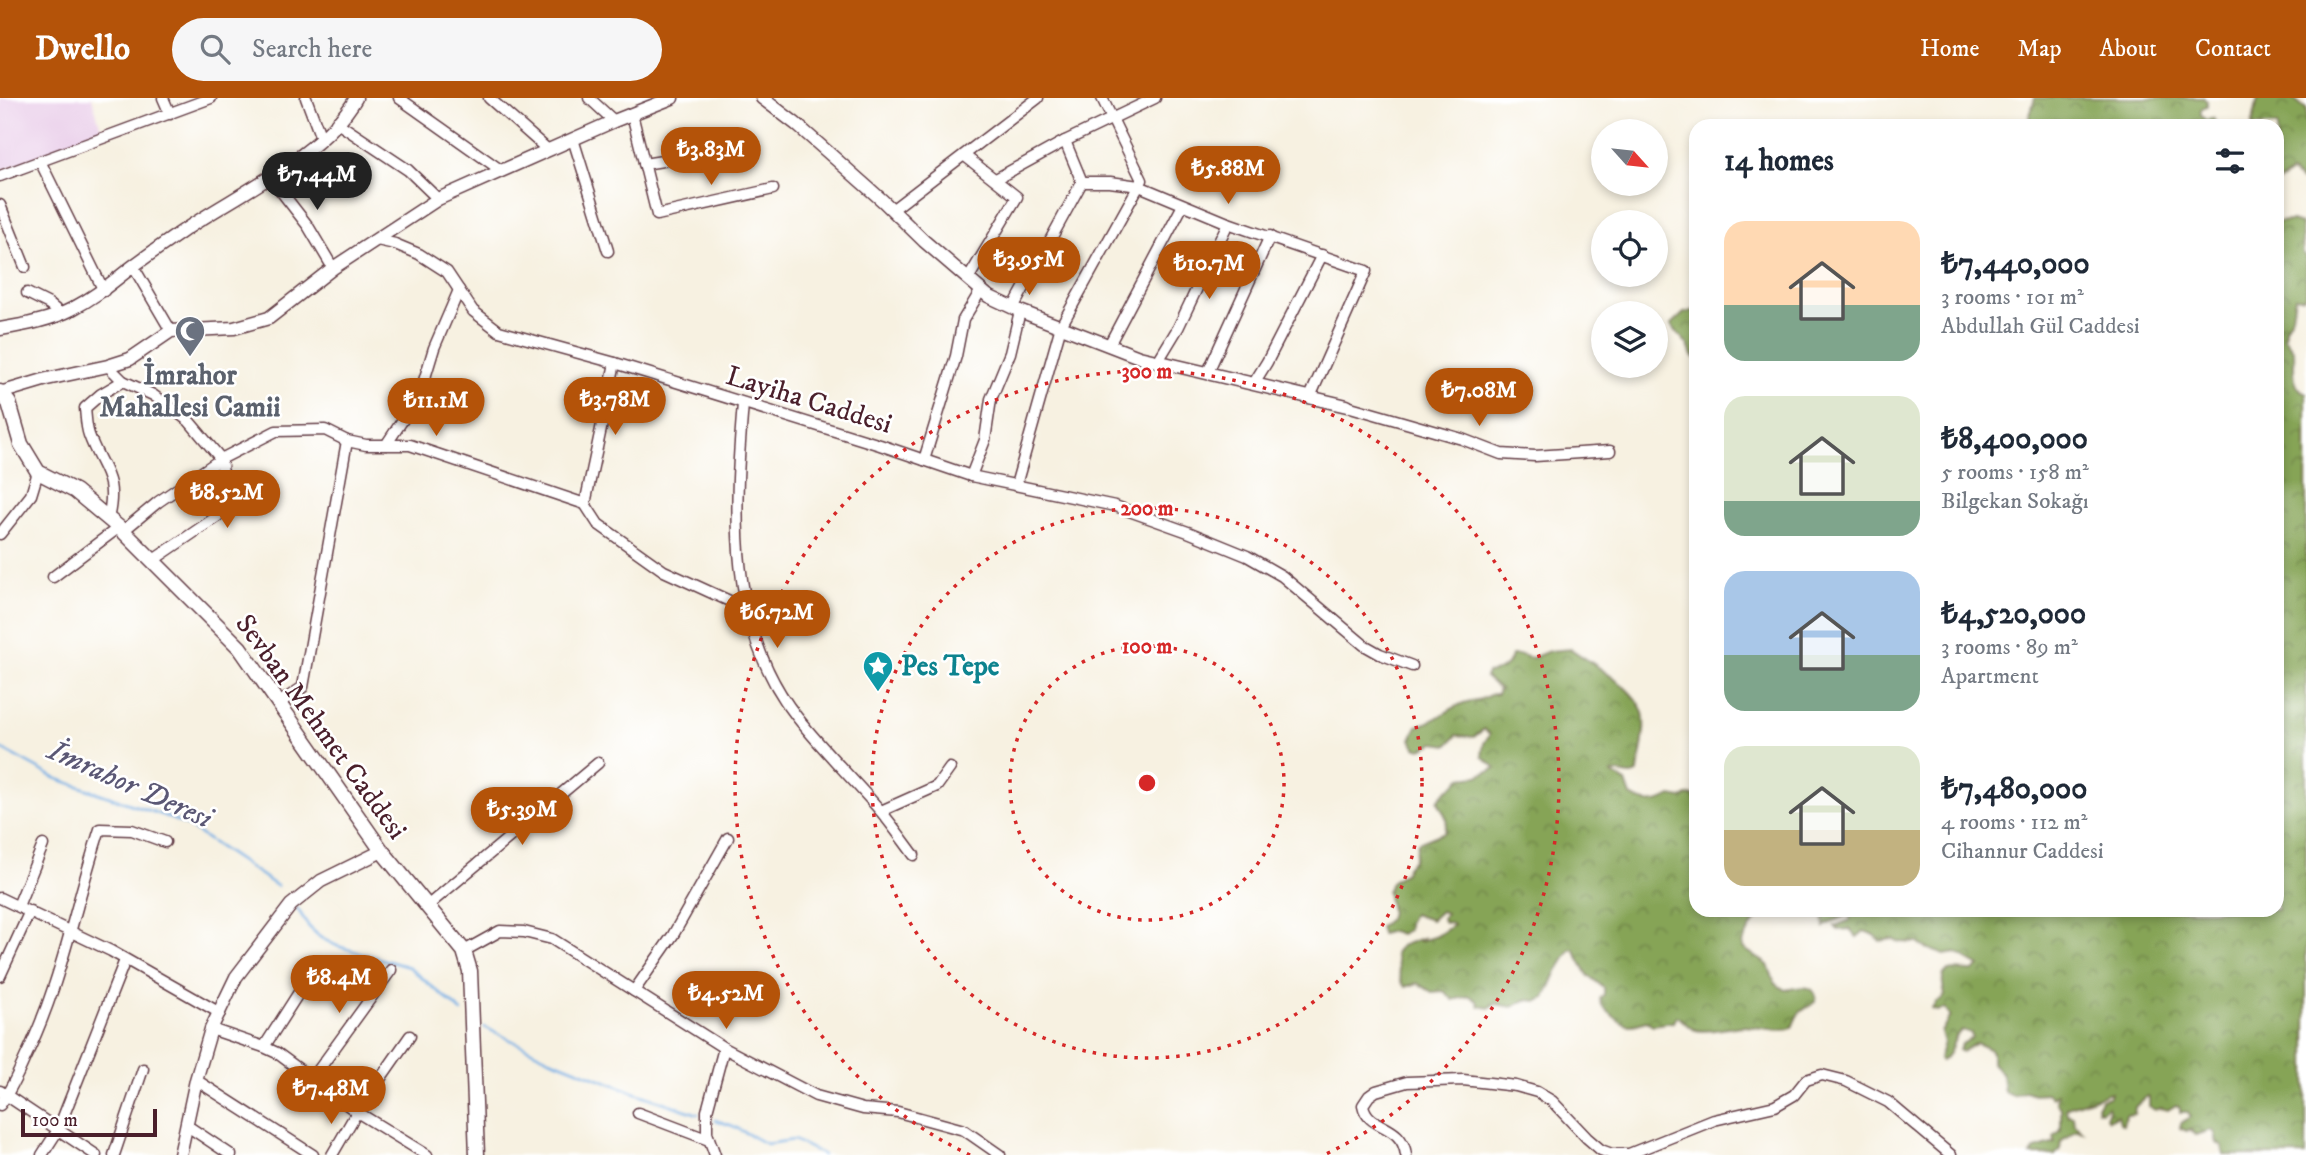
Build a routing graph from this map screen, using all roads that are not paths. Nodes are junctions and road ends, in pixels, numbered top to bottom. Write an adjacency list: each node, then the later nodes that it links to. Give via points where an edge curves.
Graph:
1 (163, 98): 14 (street)
2 (211, 98): 14 (street)
3 (306, 98): 19 (street)
4 (356, 98): 18 (street)
5 (399, 98): 27 (street)
6 (489, 98): 23 (street)
7 (589, 98): 17 (street)
8 (672, 98): 13 (street)
9 (762, 98): 37 (street)
10 (1038, 98): 24 (street)
11 (1102, 98): 16 (street)
12 (1155, 98): 16 (street)
13 (655, 101): 15 (street)
14 (170, 114): 25 (street)
15 (632, 114): 17 (street); 26 (street)
16 (1113, 119): 21 (street); 32 (street, via 1142,180)
17 (614, 121): 20 (street)
18 (337, 122): 19 (street); 34 (street, via 408,170)
19 (321, 138): 29 (street)
20 (573, 139): 23 (street); 41 (street)
21 (1065, 141): 30 (street); 31 (street)
22 (737, 149): 26 (street)
23 (548, 150): 27 (street)
24 (965, 156): 30 (street); 37 (street)
25 (40, 161): 28 (street); 49 (street)
26 (644, 164): 33 (street, via 657,215)
27 (502, 171): 34 (street)
28 (0, 176)
29 (270, 177): 43 (street); 45 (street)
30 (996, 179): 46 (street, via 1017,197)
31 (1082, 182): 32 (street); 51 (street)
32 (1139, 186): 36 (street); 53 (street)
33 (773, 189)
34 (438, 199): 40 (street)
35 (0, 205): 44 (street)
36 (1183, 205): 38 (street); 56 (street)
37 (892, 210): 46 (street)
38 (1228, 223): 39 (street); 57 (street)
39 (1270, 236): 42 (street); 60 (street)
40 (377, 240): 45 (street); 47 (street, Layiha Caddesi, via 419,254 447,272)
41 (608, 251)
42 (1322, 255): 62 (street); 64 (street, via 1366,271)
43 (133, 266): 49 (street); 55 (street)
44 (25, 267)
45 (334, 268): 55 (street, via 269,318 234,328)
46 (968, 279): 48 (street)
47 (459, 290): 58 (street, Layiha Caddesi, via 473,311 499,331); 68 (street, via 420,394)
48 (981, 290): 51 (street); 71 (street, via 963,320)
49 (104, 291): 52 (street)
50 (27, 293): 52 (street)
51 (1017, 310): 53 (street); 73 (street, via 1010,353 991,399 985,440)
52 (61, 314): 54 (street)
53 (1061, 327): 56 (street); 74 (street)
54 (0, 329)
55 (171, 331): 59 (street, via 130,359)
56 (1109, 345): 57 (street)
57 (1158, 361): 60 (street)
58 (615, 363): 65 (street, Layiha Caddesi); 75 (street)
59 (108, 366): 61 (street); 63 (street)
60 (1208, 372): 62 (street)
61 (123, 381): 70 (street, via 153,395 189,421); 76 (street, via 85,408 88,434 109,477)
62 (1254, 383): 64 (street)
63 (0, 393): 72 (main road, via 9,403 21,444)
64 (1310, 397): 66 (street)
65 (743, 404): 71 (street, Layiha Caddesi); 80 (street, via 737,536)
66 (1347, 406): 69 (street, via 1501,454)
67 (347, 441): 68 (street); 70 (street, via 325,430 276,430); 82 (street, via 303,687)
68 (386, 445): 75 (street, via 410,445)
69 (1610, 452)
70 (221, 459): 76 (street); 78 (street, via 226,495 218,516)
71 (924, 460): 73 (street, Layiha Caddesi)
72 (38, 472): 76 (main road, Sevban Mehmet Caddesi, via 75,491); 77 (street, via 31,495)
73 (971, 476): 74 (street, Layiha Caddesi)
74 (1016, 485): 81 (street, Layiha Caddesi, via 1115,506 1247,556 1282,576 1364,645)
75 (586, 504): 80 (street, via 598,524 664,571)
76 (116, 526): 78 (main road, Sevban Mehmet Caddesi); 79 (street)
77 (0, 534)
78 (152, 561): 82 (main road, Sevban Mehmet Caddesi, via 240,648)
79 (53, 577)
80 (747, 609): 85 (street, via 769,675 796,716)
81 (1412, 666)
82 (278, 704): 89 (main road, Sevban Mehmet Caddesi)
83 (598, 763): 93 (street)
84 (950, 768): 85 (street, via 937,786)
85 (881, 811): 90 (street)
86 (728, 838): 101 (street, via 673,935)
87 (165, 842): 95 (street, via 132,831 100,828)
88 (43, 845): 92 (street)
89 (382, 851): 93 (main road, Sevban Mehmet Caddesi); 102 (street, via 321,881 291,905 236,978)
90 (914, 855)
91 (0, 898): 92 (street)
92 (18, 906): 94 (street)
93 (426, 907): 96 (main road, Sevban Mehmet Caddesi)
94 (30, 911): 95 (street); 100 (street)
95 (71, 932): 97 (street); 110 (street, via 36,1035)
96 (464, 951): 101 (street, via 500,931 524,932 552,939); 124 (main road, Sevban Mehmet Caddesi, via 472,992)
97 (125, 960): 102 (street); 114 (street)
98 (391, 970): 108 (street)
99 (312, 972): 105 (street)
100 (0, 976)
101 (634, 992): 106 (street)
102 (220, 1013): 103 (street)
103 (211, 1029): 105 (street); 109 (street)
104 (410, 1036): 111 (street)
105 (264, 1046): 108 (street)
106 (724, 1048): 115 (street, via 707,1111); 126 (street, via 816,1096 964,1130)
107 (143, 1069): 118 (street)
108 (313, 1079): 111 (street)
109 (196, 1080): 113 (street); 121 (street)
110 (2, 1097): 114 (street)
111 (356, 1112): 122 (street); 123 (street)
112 (638, 1113): 115 (street)
113 (186, 1125): 119 (street); 120 (street)
114 (58, 1130): 116 (street); 117 (street)
115 (709, 1140): 125 (street)
116 (42, 1155)
117 (96, 1155)
118 (114, 1155)
119 (180, 1155)
120 (230, 1155)
121 (313, 1155)
122 (332, 1155)
123 (427, 1155)
124 (477, 1155)
125 (715, 1155)
126 (1000, 1155)
127 (1406, 1155): 128 (street, via 1401,1138 1368,1117 1363,1105 1376,1091 1407,1082 1463,1080 1537,1092 1601,1150 1629,1154 1714,1120 1775,1106 1794,1095 1806,1080 1822,1075 1846,1081 1888,1102)
128 (1951, 1155)

